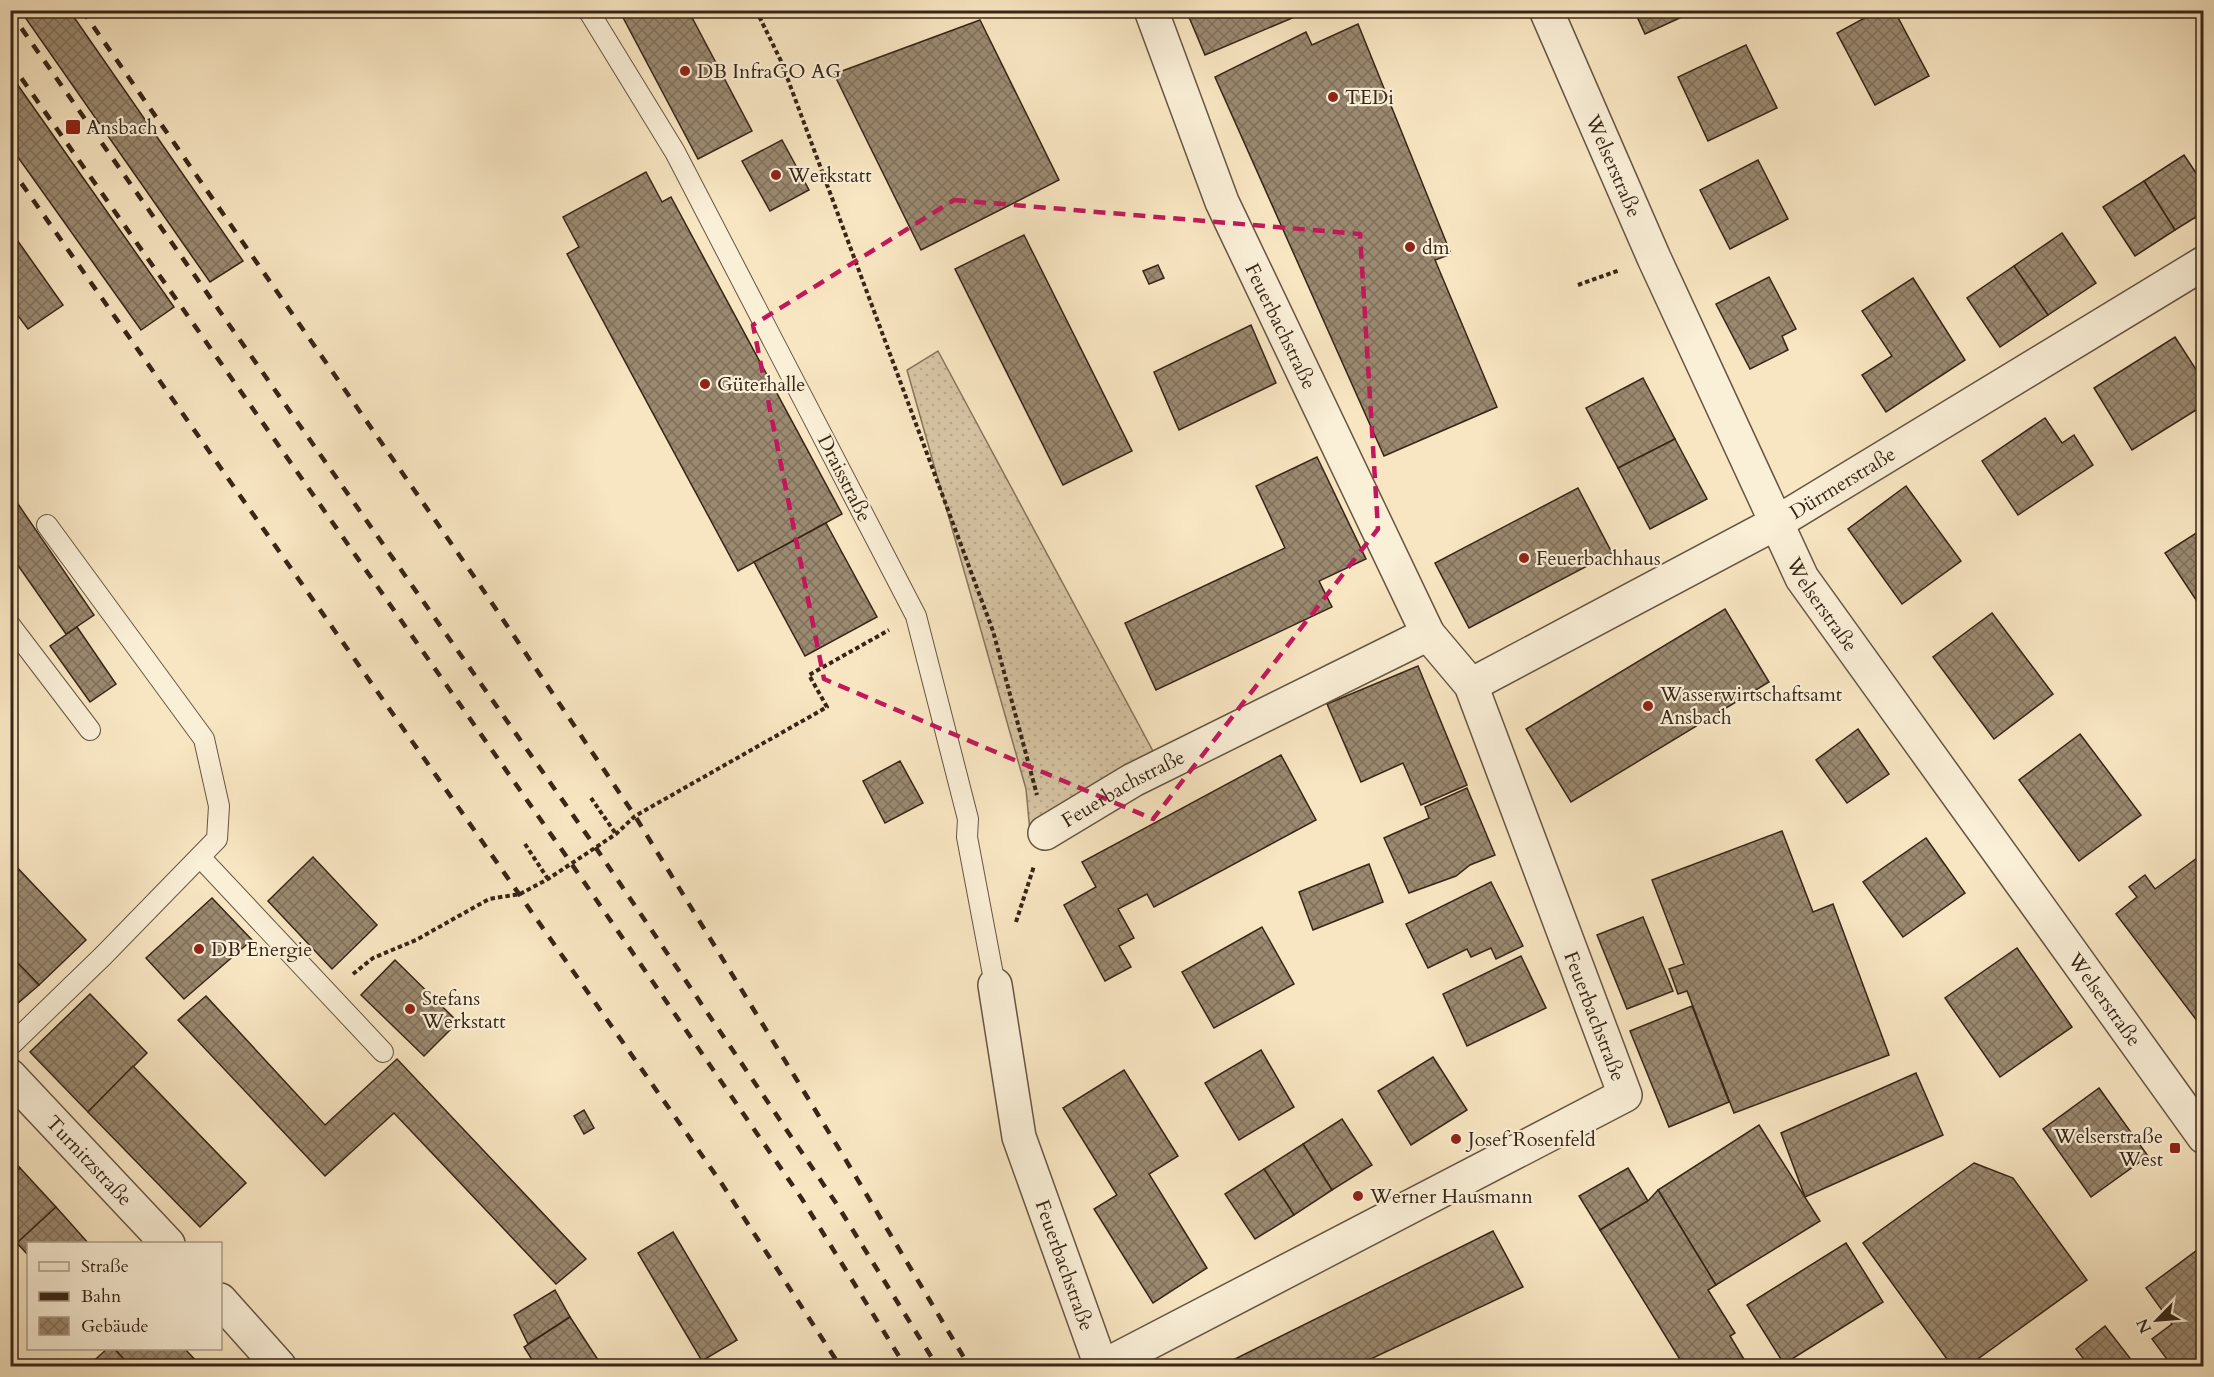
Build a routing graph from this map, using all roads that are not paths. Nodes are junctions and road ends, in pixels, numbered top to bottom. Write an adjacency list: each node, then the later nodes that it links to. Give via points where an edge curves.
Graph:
1 (588, 10): 13 (lane, Draisstraße, via 675,152 916,615 968,819 967,837)
2 (1151, 10): 8 (street, Feuerbachstraße, via 1222,201)
3 (1546, 10): 5 (street, Welserstraße)
4 (2204, 263): 5 (street, Dürrnerstraße)
5 (1776, 523): 9 (street, Dürrnerstraße); 17 (street, Welserstraße, via 1802,578)
6 (47, 525): 12 (lane, via 204,740 219,806 217,839)
7 (10, 625): 10 (lane)
8 (1428, 634): 9 (street, Feuerbachstraße); 11 (street, Feuerbachstraße, via 1133,780)
9 (1471, 685): 21 (street, Feuerbachstraße, via 1625,1095)
10 (90, 730)
11 (1042, 819)
12 (200, 857): 14 (lane); 15 (lane)
13 (995, 985): 21 (street, Feuerbachstraße, via 1019,1137)
14 (10, 1046)
15 (383, 1052)
16 (10, 1076): 18 (street, Turnitzstraße)
17 (2204, 1137)
18 (166, 1242)
19 (222, 1302): 20 (street)
20 (279, 1366)
21 (1102, 1366)

